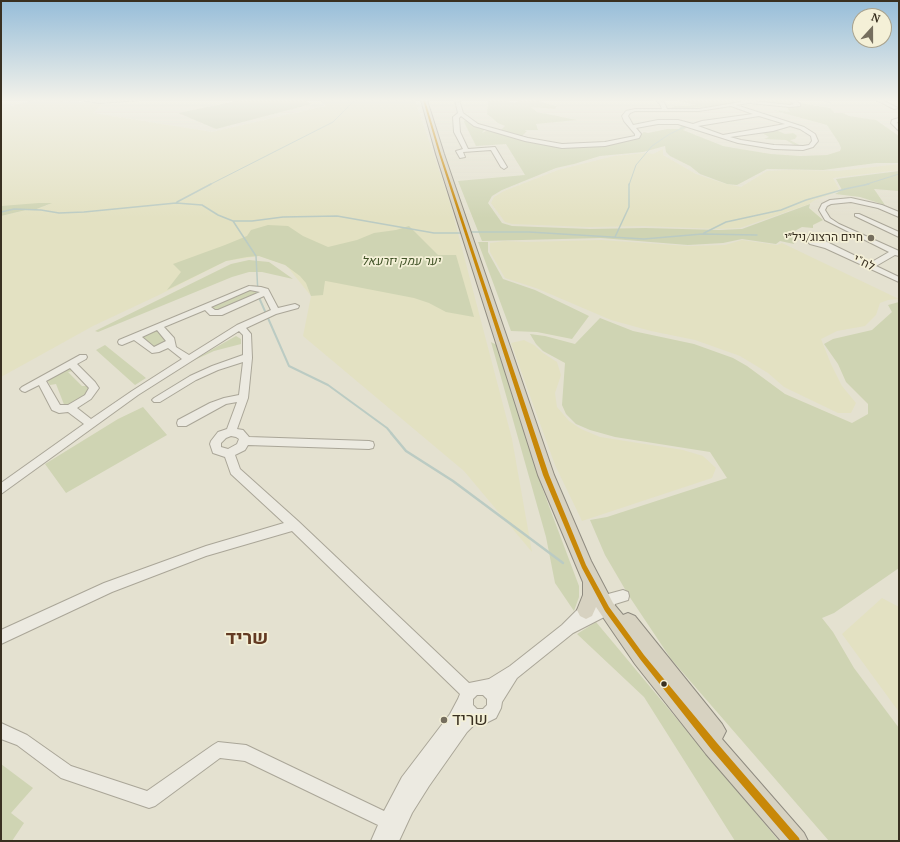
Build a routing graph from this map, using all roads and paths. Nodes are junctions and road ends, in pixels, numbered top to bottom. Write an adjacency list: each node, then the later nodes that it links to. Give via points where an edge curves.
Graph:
1 (436, 139): 41 (highway)
2 (461, 139): 7 (street)
3 (525, 139): 4 (street, via 562,146 605,144)
4 (628, 139)
5 (731, 139): 6 (street, via 748,144 803,148 814,143)
6 (816, 139)
7 (466, 150): 8 (street, via 459,151); 9 (street, via 494,148)
8 (462, 158)
9 (504, 168)
10 (857, 214): 12 (street)
11 (899, 215): 14 (street, via 880,206 851,200 830,202 824,205 822,210 827,219 837,225)
12 (899, 235)
13 (828, 246): 15 (street, לח"י)
14 (897, 253): 15 (street)
15 (870, 266): 16 (street, לח"י)
16 (899, 280)
17 (266, 292): 18 (street, via 249,288); 18 (street, via 219,313 213,313); 20 (street)
18 (205, 306): 21 (street)
19 (295, 306): 20 (street)
20 (276, 311): 22 (street)
21 (158, 326): 23 (street); 25 (street, via 170,338)
22 (240, 327): 27 (street, via 247,334); 28 (street)
23 (135, 336): 24 (street); 25 (street, via 152,350)
24 (122, 342)
25 (170, 343): 28 (street, via 172,348)
26 (83, 357): 29 (street)
27 (248, 357): 32 (street); 33 (street, via 193,378)
28 (188, 359): 36 (street)
29 (71, 363): 30 (street); 34 (street, via 94,388 88,397)
30 (41, 380): 31 (street); 34 (street, via 55,407)
31 (25, 389)
32 (242, 398): 35 (street, via 213,406); 37 (street)
33 (157, 400)
34 (70, 408): 36 (street)
35 (182, 423)
36 (90, 424): 42 (street)
37 (231, 432): 38 (street, via 239,433); 40 (street, via 219,437 215,444 217,450)
38 (244, 441): 39 (street); 40 (street, via 241,447)
39 (369, 445)
40 (228, 453): 43 (street, via 235,471)
41 (546, 475): 44 (highway); 45 (highway)
42 (2, 487)
43 (294, 525): 48 (street, via 206,551 108,588); 51 (street)
44 (592, 583): 45 (highway); 46 (highway, via 592,595)
45 (611, 601): 46 (street); 47 (street, via 587,621); 58 (highway, via 624,633 665,686)
46 (586, 610): 47 (street)
47 (566, 630): 49 (street)
48 (1, 637)
49 (515, 671): 50 (street); 52 (street)
50 (484, 687): 51 (street, via 475,687); 52 (street, via 491,692)
51 (467, 697): 53 (street, via 468,711); 55 (street, via 455,719 408,783)
52 (494, 701): 53 (street, via 489,714)
53 (476, 717): 57 (street, via 462,727 423,780 406,807)
54 (1, 731): 55 (street, via 22,740 67,772 149,800 218,750 246,753)
55 (388, 821): 56 (street)
56 (379, 841)
57 (390, 841)
58 (797, 841)

